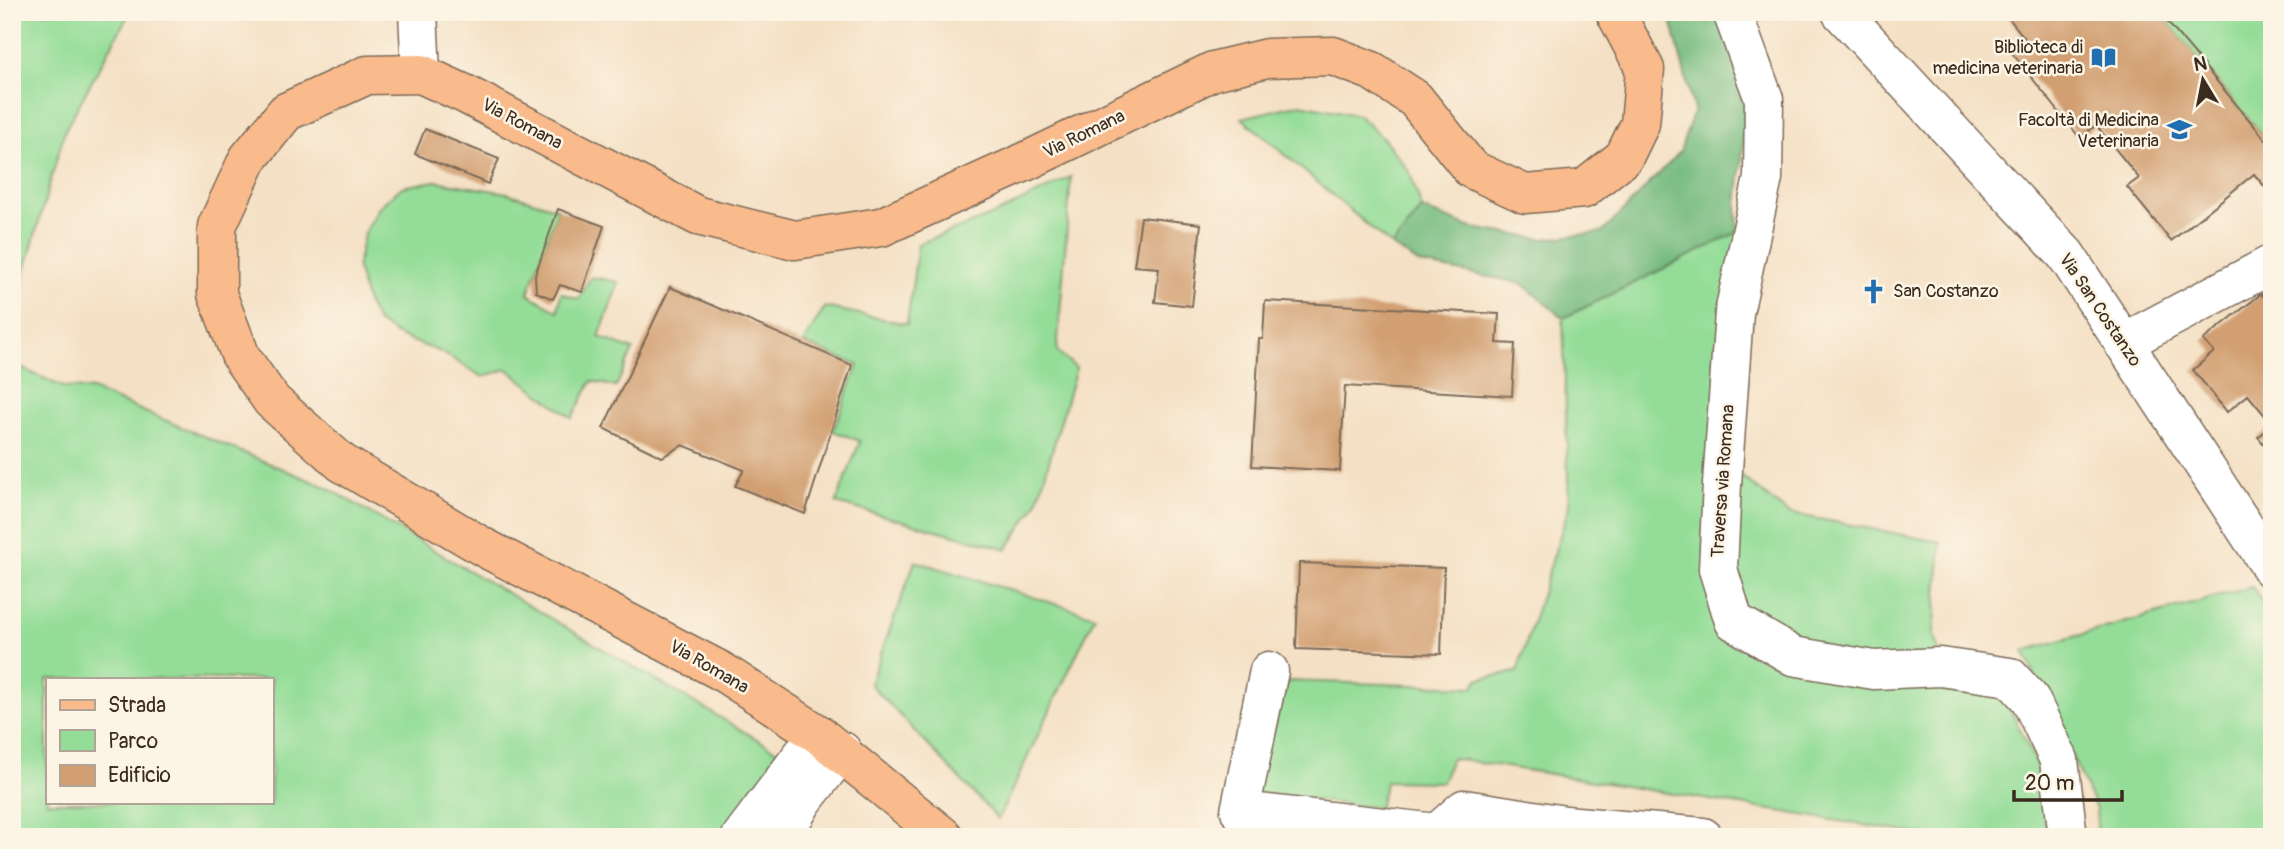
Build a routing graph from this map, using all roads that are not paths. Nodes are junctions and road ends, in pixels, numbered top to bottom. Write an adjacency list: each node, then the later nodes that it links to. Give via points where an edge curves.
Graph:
1 (418, 12): 5 (street)
2 (1615, 12): 5 (main road, Via Romana, via 1645,69 1640,124 1624,157 1584,190 1525,194 1471,169 1415,99 1372,71 1334,56 1267,58 1213,71 881,227 795,240 698,216)
3 (1732, 12): 17 (street, Traversa via Romana, via 1764,99 1763,178 1734,313 1722,496 1718,569 1734,621 1793,656 1874,670 1940,667 2010,677 2030,699 2059,760)
4 (1841, 12): 7 (street, Via San Costanzo, via 2066,256)
5 (421, 74): 12 (main road, Via Romana, via 367,75 286,112 248,159 217,226 218,294 241,357 272,401 342,463 483,547 721,671)
6 (2272, 264): 7 (street)
7 (2123, 343): 8 (street, Via San Costanzo)
8 (2241, 522): 9 (street); 10 (street, Via San Costanzo)
9 (2272, 552)
10 (2272, 569)
11 (1269, 671): 16 (street, via 1240,811 1437,832 1464,809 1565,825)
12 (830, 742): 13 (street); 14 (street); 15 (main road, Via Romana)
13 (741, 837)
14 (782, 837)
15 (944, 837)
16 (1703, 837)
17 (2068, 837)

